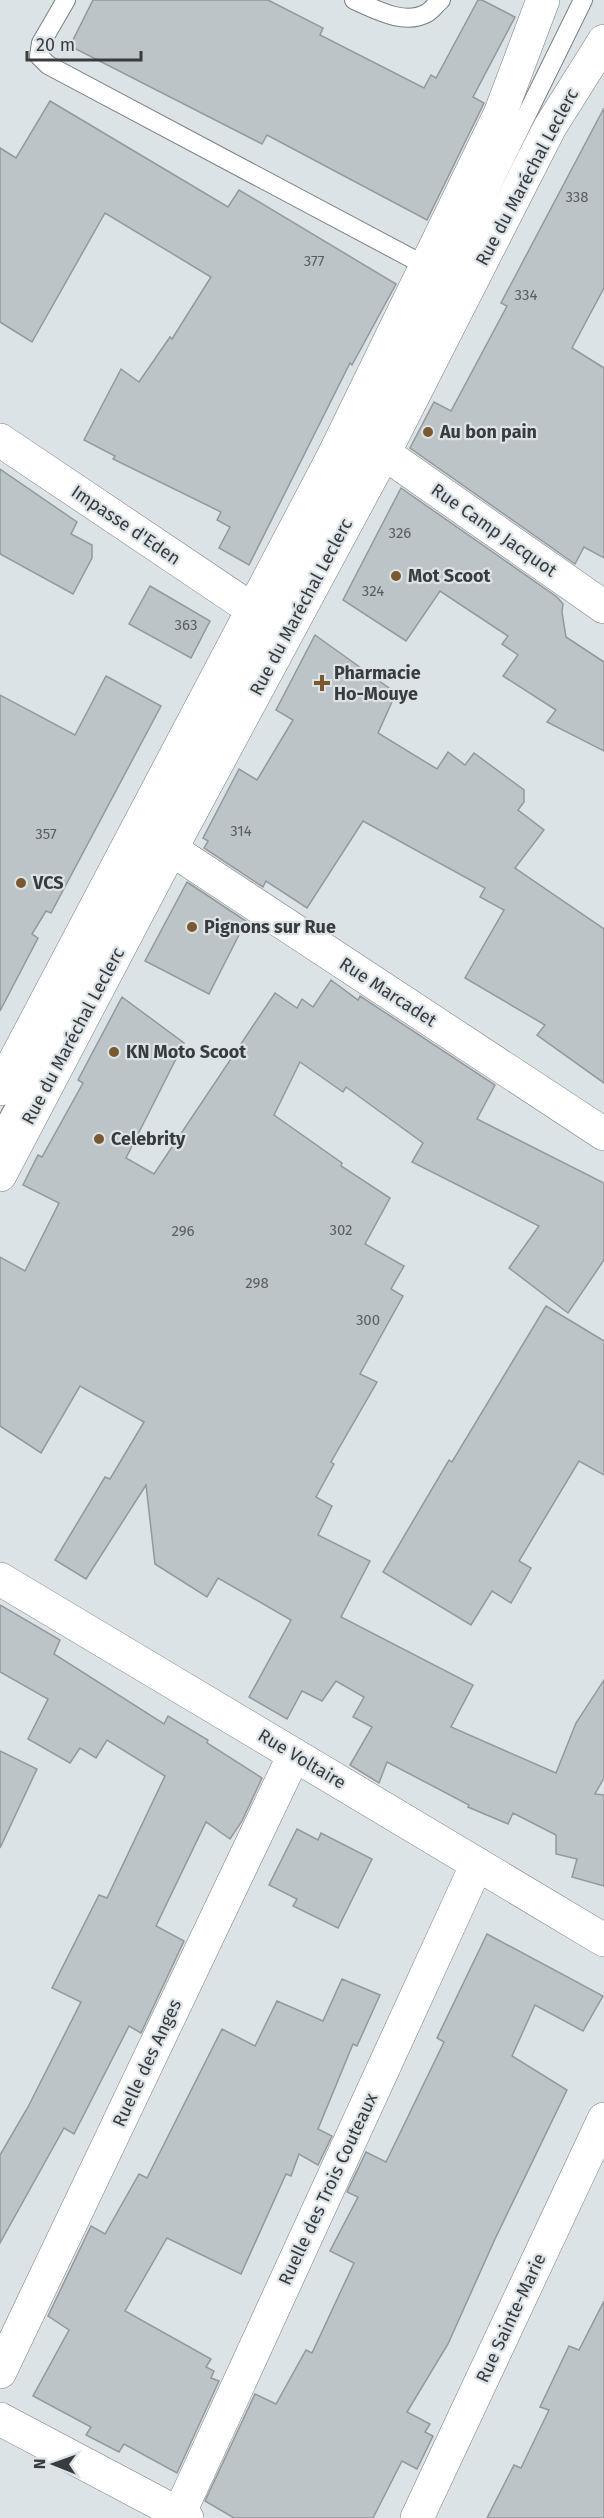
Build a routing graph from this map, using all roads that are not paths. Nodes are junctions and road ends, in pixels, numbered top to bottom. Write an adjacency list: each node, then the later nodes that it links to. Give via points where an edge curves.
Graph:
1 (66, 0): 7 (lane, via 41,44 39,56 48,65)
2 (354, 0): 3 (lane, via 388,15 411,17 427,13)
3 (441, 0)
4 (543, 0): 7 (street, via 500,114)
5 (583, 0): 14 (lane, Rue du Maréchal Leclerc, via 363,448)
6 (604, 41): 9 (street, Rue du Maréchal Leclerc, via 550,127)
7 (426, 266): 11 (street)
8 (0, 440): 11 (street, Impasse d'Eden)
9 (384, 453): 10 (street, Rue Camp Jacquot); 12 (street, Rue du Maréchal Leclerc)
10 (604, 607)
11 (253, 610): 13 (street)
12 (171, 849): 15 (street, Rue Marcadet); 16 (street, Rue du Maréchal Leclerc)
13 (0, 1089)
14 (0, 1134)
15 (604, 1134)
16 (0, 1175)
17 (0, 1579): 18 (street, Rue Voltaire)
18 (294, 1755): 19 (street, Rue Voltaire); 22 (street, Ruelle des Anges)
19 (477, 1864): 20 (street, Rue Voltaire); 24 (street, Ruelle des Trois Couteaux)
20 (604, 1940)
21 (604, 2118): 25 (street, Rue Sainte-Marie)
22 (0, 2372)
23 (0, 2419): 24 (street)
24 (183, 2516)
25 (417, 2518)

